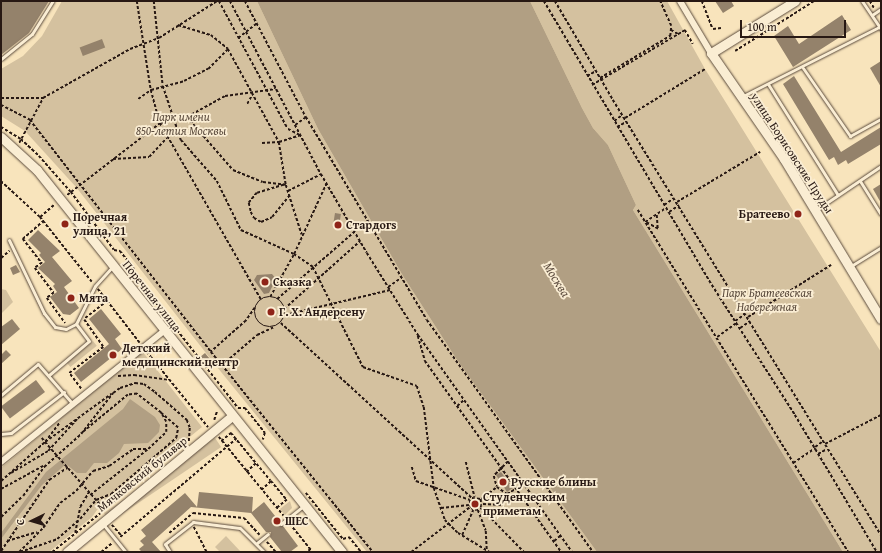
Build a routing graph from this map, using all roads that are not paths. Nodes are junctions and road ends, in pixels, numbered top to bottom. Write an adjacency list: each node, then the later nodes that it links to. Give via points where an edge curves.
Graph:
1 (53, 1): 10 (lane, via 32,34)
2 (680, 1): 9 (street, улица Борисовские Пруды)
3 (795, 1): 5 (street)
4 (862, 1): 7 (lane)
5 (782, 4): 9 (street)
6 (881, 10): 7 (lane)
7 (872, 15): 8 (lane)
8 (880, 28): 11 (lane)
9 (711, 53): 13 (street, улица Борисовские Пруды)
10 (1, 59)
11 (803, 68): 12 (lane); 14 (lane, via 850,136)
12 (768, 84): 13 (lane); 20 (lane)
13 (742, 97): 21 (street, улица Борисовские Пруды)
14 (881, 119)
15 (1, 137): 17 (street, Поречная улица)
16 (1, 141): 17 (street, Поречная улица)
17 (17, 150): 25 (street, Поречная улица, via 31,163)
18 (881, 166): 19 (lane)
19 (860, 181): 20 (lane); 22 (lane)
20 (838, 195): 21 (lane)
21 (815, 211): 26 (street, улица Борисовские Пруды)
22 (881, 214)
23 (9, 240): 28 (lane, via 44,314 55,327 69,328)
24 (881, 246): 26 (lane)
25 (113, 265): 28 (lane, via 95,286); 29 (street, Поречная улица)
26 (849, 267): 27 (street, улица Борисовские Пруды)
27 (881, 319)
28 (76, 324): 30 (lane, via 89,341)
29 (165, 330): 33 (street); 34 (street, Поречная улица)
30 (49, 375): 31 (lane); 32 (lane, via 38,364)
31 (64, 392): 33 (lane); 35 (lane, via 11,433)
32 (1, 395)
33 (72, 403): 36 (street)
34 (232, 416): 37 (street, Поречная улица); 38 (street, Мячковский бульвар)
35 (1, 434)
36 (1, 462)
37 (304, 505): 39 (lane); 46 (street, Поречная улица)
38 (101, 522): 42 (street, Мячковский бульвар); 43 (lane)
39 (281, 524)
40 (268, 534): 41 (lane)
41 (257, 543): 44 (lane, via 240,528 193,522 165,544); 45 (lane)
42 (67, 552)
43 (126, 552)
44 (170, 552)
45 (264, 552)
46 (342, 552)

